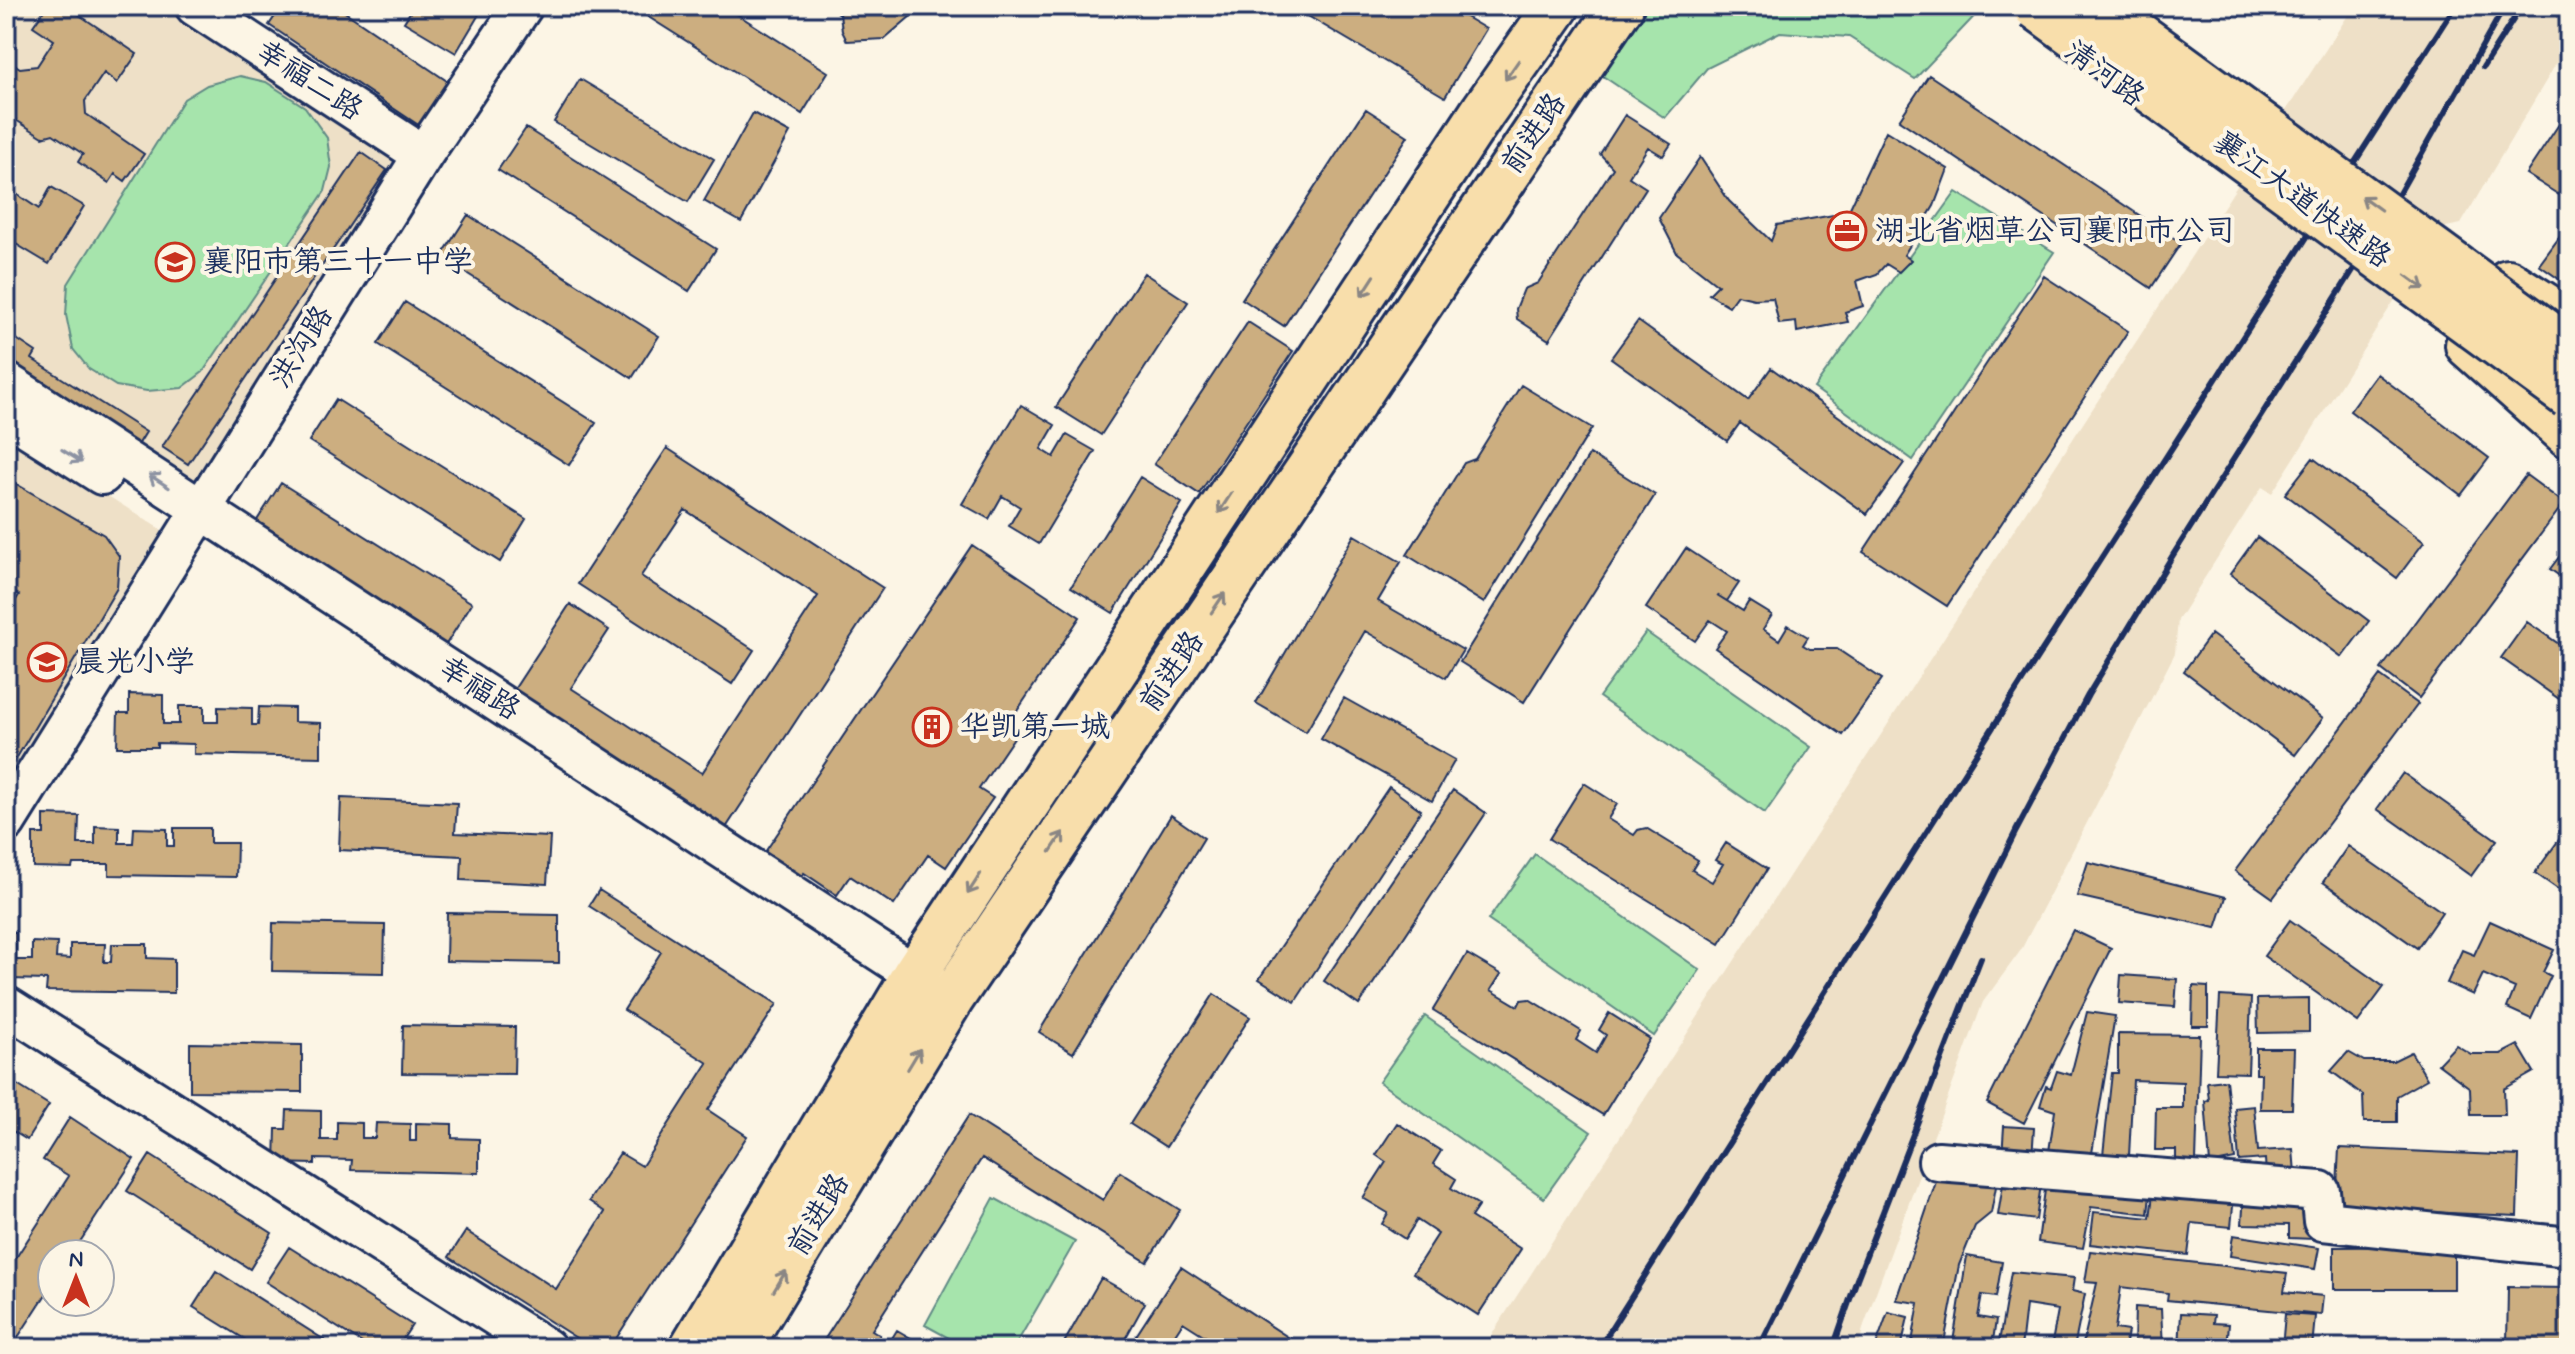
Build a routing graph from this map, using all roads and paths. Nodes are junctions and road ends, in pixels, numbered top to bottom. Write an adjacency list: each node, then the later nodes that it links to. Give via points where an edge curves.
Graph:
1 (195, 6): 11 (street, 幸福二路)
2 (523, 6): 11 (street, 洪沟路)
3 (1557, 6): 22 (main road, 前进路, one-way to 22)
4 (1621, 6): 24 (main road, 前进路, one-way to 4)
5 (2010, 6): 10 (main road, 清河路)
6 (2035, 6): 17 (main road, 襄江大道快速路, one-way to 17, bridge)
7 (2099, 6): 15 (main road, 襄江大道快速路, one-way to 7, bridge)
8 (2129, 6): 9 (main road)
9 (2237, 83)
10 (2197, 142)
11 (423, 155): 20 (street, 洪沟路)
12 (2508, 282): 13 (main road)
13 (2569, 321)
14 (2468, 345): 19 (main road)
15 (2569, 349)
16 (6, 382): 20 (street, 幸福路, one-way to 16)
17 (2569, 396)
18 (6, 414): 20 (street, 幸福路, one-way to 20)
19 (2569, 435)
20 (195, 519): 21 (street, 洪沟路); 22 (street, 幸福路)
21 (6, 822)
22 (909, 984): 24 (street, 幸福路); 28 (main road, 前进路)
23 (6, 1006): 27 (street)
24 (944, 1009): 29 (main road, 前进路, one-way to 24)
25 (1938, 1161): 26 (street, via 2320,1191 2323,1221)
26 (2569, 1247)
27 (546, 1348)
28 (692, 1348)
29 (739, 1348)

